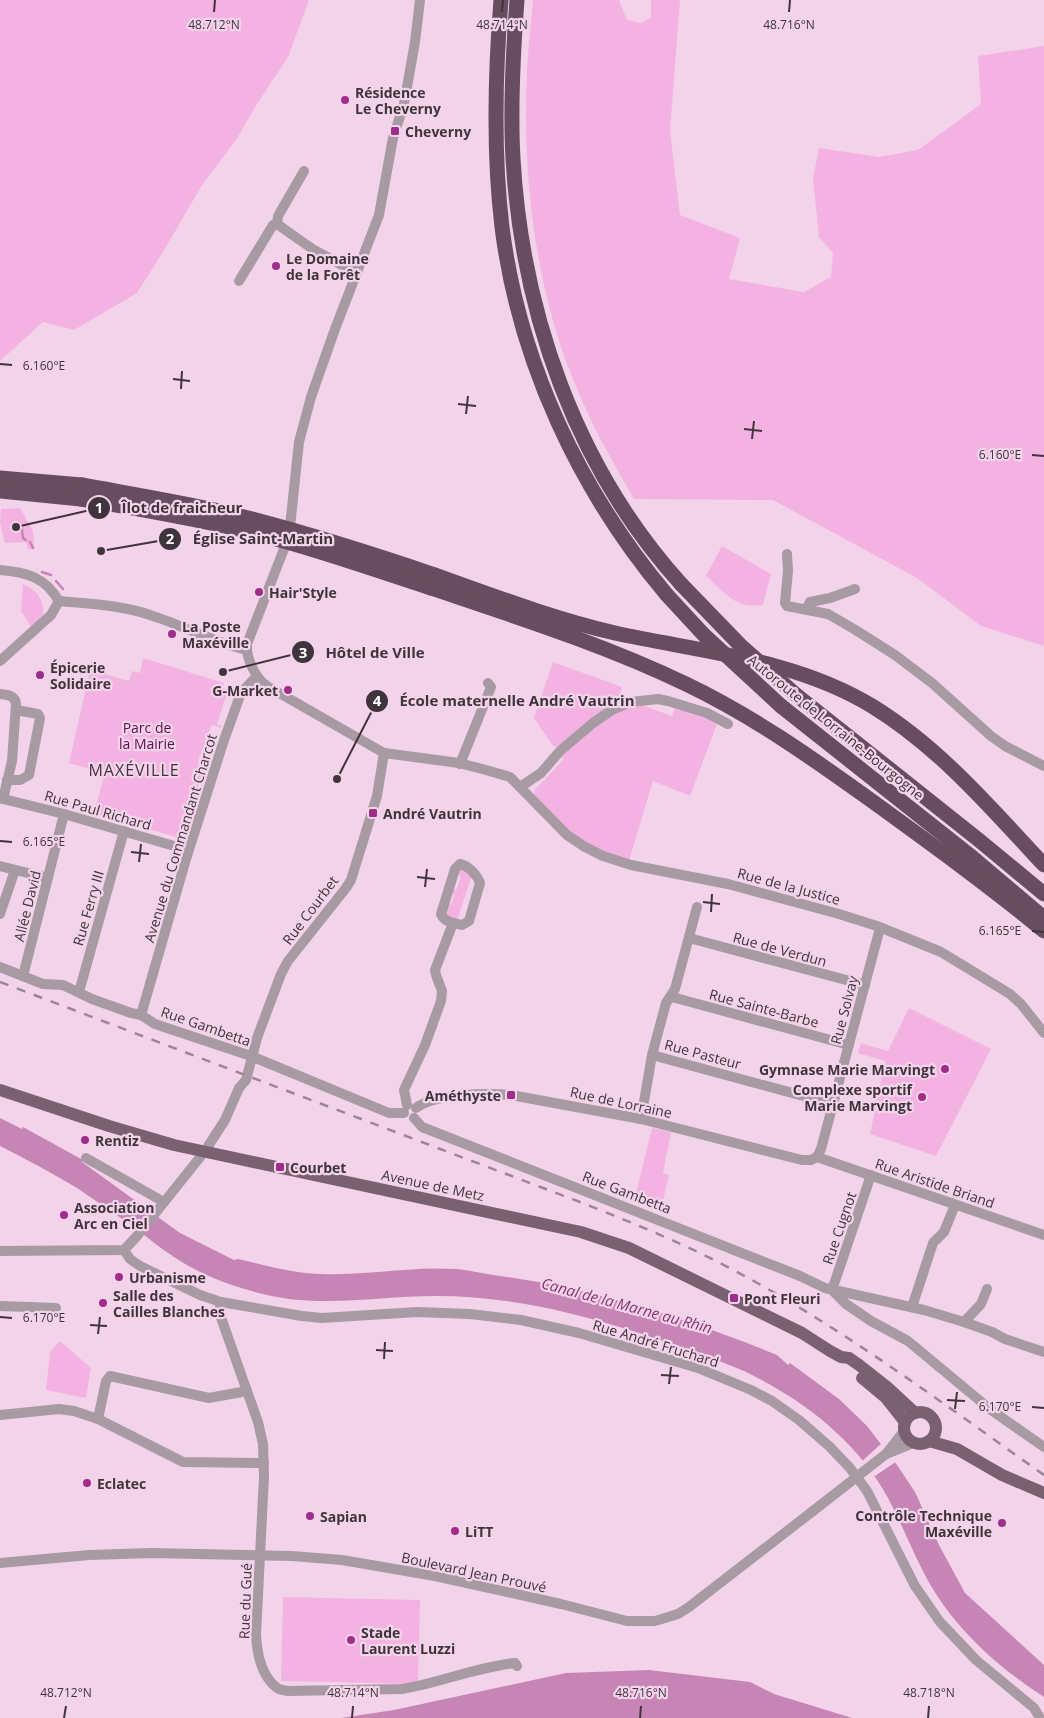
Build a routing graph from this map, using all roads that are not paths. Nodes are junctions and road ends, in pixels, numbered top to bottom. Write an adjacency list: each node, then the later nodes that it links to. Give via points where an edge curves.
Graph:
1 (420, 0): 6 (street, via 406,93 393,138 379,215)
2 (501, 0): 40 (highway, Autoroute de Lorraine-Bourgogne, bridge, via 496,86 498,178 502,229 518,308 548,398 578,463 610,520 667,595 710,641 780,706 974,858)
3 (517, 0): 37 (highway, Autoroute de Lorraine-Bourgogne, bridge, via 513,60 513,161 522,244 549,353 573,416 596,462 661,562 740,644 795,694)
4 (304, 171): 5 (street, via 278,216)
5 (277, 224): 6 (street, via 314,250); 7 (street)
6 (357, 273): 17 (street, via 311,397 299,442 289,536)
7 (239, 281)
8 (0, 478): 10 (highway)
9 (0, 491): 10 (highway)
10 (82, 492): 13 (highway, bridge, via 246,531)
11 (787, 554): 16 (street, via 785,602 787,606)
12 (0, 570): 15 (street, via 27,573 46,586)
13 (433, 582): 33 (highway, via 615,633 793,671 838,688 879,710 929,747); 43 (highway, via 641,664 744,714 940,850)
14 (855, 589): 16 (street, via 810,602)
15 (59, 601): 17 (street, via 130,609); 18 (street, via 51,615)
16 (806, 609): 26 (street, via 828,614 878,644 932,683 992,736)
17 (247, 650): 19 (street)
18 (0, 661)
19 (257, 676): 24 (street, via 267,686); 32 (street, Avenue du Commandant Charcot, via 241,693)
20 (488, 683): 25 (street, via 491,687)
21 (0, 694): 22 (street, via 14,698)
22 (16, 710): 27 (street); 27 (street, via 38,714 40,718 29,776)
23 (728, 724): 28 (street, via 707,713 668,701 631,702 593,723 560,751 541,773)
24 (384, 753): 25 (street, Rue de la Justice); 54 (street, Rue Courbet, via 377,796 350,880 288,961)
25 (460, 764): 28 (street, Rue de la Justice, via 510,778)
26 (1044, 766)
27 (8, 780): 29 (street)
28 (520, 787): 42 (street, Rue de la Justice, via 567,835 603,856 631,865 728,884)
29 (2, 798): 30 (street, Rue Paul Richard)
30 (64, 814): 31 (street, Rue Paul Richard); 36 (street, Allée David)
31 (124, 831): 32 (street, Rue Paul Richard); 48 (street, Rue Ferry III)
32 (188, 850): 50 (street, Avenue du Commandant Charcot)
33 (1044, 864)
34 (0, 866): 35 (street)
35 (15, 870): 36 (street); 39 (street)
36 (48, 878): 46 (street, Allée David)
37 (1044, 894)
38 (697, 907): 44 (street)
39 (0, 914)
40 (1044, 918)
41 (453, 923): 41 (street, via 462,925 469,921 480,887 478,878 464,865 455,869 441,911 442,917); 57 (street, via 436,970 442,991 441,1001 405,1087)
42 (880, 928): 47 (street, Rue Solvay); 51 (street, Rue de la Justice, via 941,952 1002,988 1021,1004)
43 (1044, 931)
44 (688, 938): 47 (street, Rue de Verdun); 49 (street)
45 (0, 967): 46 (street, Rue Gambetta)
46 (23, 976): 48 (street, Rue Gambetta)
47 (865, 985): 52 (street, Rue Solvay)
48 (79, 992): 50 (street, Rue Gambetta)
49 (672, 997): 52 (street, Rue Sainte-Barbe); 53 (street, via 666,1003)
50 (141, 1015): 54 (street, Rue Gambetta, via 155,1024)
51 (1044, 1033)
52 (849, 1045): 56 (street, Rue Solvay)
53 (652, 1055): 56 (street, Rue Pasteur); 58 (street)
54 (251, 1056): 57 (street, Rue Gambetta, via 389,1113); 59 (street, Rue Courbet, via 246,1080)
55 (0, 1090): 59 (main road, Avenue de Metz, via 144,1137)
56 (833, 1104): 60 (street, Rue Solvay)
57 (410, 1111): 58 (street, Rue de Lorraine, via 434,1099 499,1094); 69 (street, Rue Gambetta, via 422,1127)
58 (641, 1118): 60 (street, Rue de Lorraine, via 802,1160)
59 (205, 1151): 63 (street); 76 (main road, Avenue de Metz, via 598,1236 734,1298)
60 (817, 1157): 62 (street, Rue Aristide Briand)
61 (86, 1158): 63 (street)
62 (871, 1175): 64 (street, Rue Aristide Briand); 69 (street, Rue Cugnot)
63 (161, 1205): 66 (street)
64 (955, 1205): 65 (street, Rue Aristide Briand); 72 (street, via 944,1232 933,1243)
65 (1043, 1233)
66 (124, 1250): 67 (street); 70 (street, Rue André Fruchard, via 140,1266)
67 (0, 1251)
68 (987, 1289): 74 (street, via 981,1304)
69 (832, 1290): 72 (street); 85 (street, via 871,1321 908,1341 991,1410)
70 (221, 1302): 77 (street, Rue du Gué, via 219,1312); 93 (street, Rue André Fruchard, via 322,1318 417,1312 520,1320 571,1331 698,1368 751,1390 799,1420 850,1468 867,1491 910,1578 935,1615 976,1660 1034,1708)
71 (0, 1306): 73 (street)
72 (912, 1307): 74 (street)
73 (56, 1308)
74 (964, 1322): 75 (street)
75 (1044, 1352)
76 (841, 1357): 78 (main road, Avenue de Metz, via 859,1365); 81 (main road, Avenue de Metz, via 845,1365 886,1398)
77 (248, 1391): 80 (street, via 209,1398 110,1376 106,1381); 88 (street, Rue du Gué, via 258,1422)
78 (915, 1413): 81 (main road, via 910,1415); 82 (main road, via 931,1416)
79 (0, 1414): 80 (street, via 59,1409)
80 (98, 1419): 88 (street, via 183,1462)
81 (904, 1426): 84 (main road, via 905,1436); 87 (street, Boulevard Jean Prouvé)
82 (936, 1426): 83 (main road); 86 (main road)
83 (929, 1441): 84 (main road); 86 (main road)
84 (912, 1443): 87 (street, Boulevard Jean Prouvé)
85 (1044, 1447)
86 (957, 1449): 89 (main road, via 1002,1475)
87 (886, 1454): 90 (street, Boulevard Jean Prouvé, bridge, via 689,1607 667,1618 646,1622 611,1618 435,1576 342,1560)
88 (264, 1463): 90 (street, Rue du Gué)
89 (1044, 1493)
90 (261, 1554): 91 (street, Boulevard Jean Prouvé, via 89,1555); 92 (street, Rue du Gué, via 257,1645 264,1670 277,1689 402,1689 496,1665 515,1663)
91 (0, 1563)
92 (517, 1666)
93 (1040, 1718)

